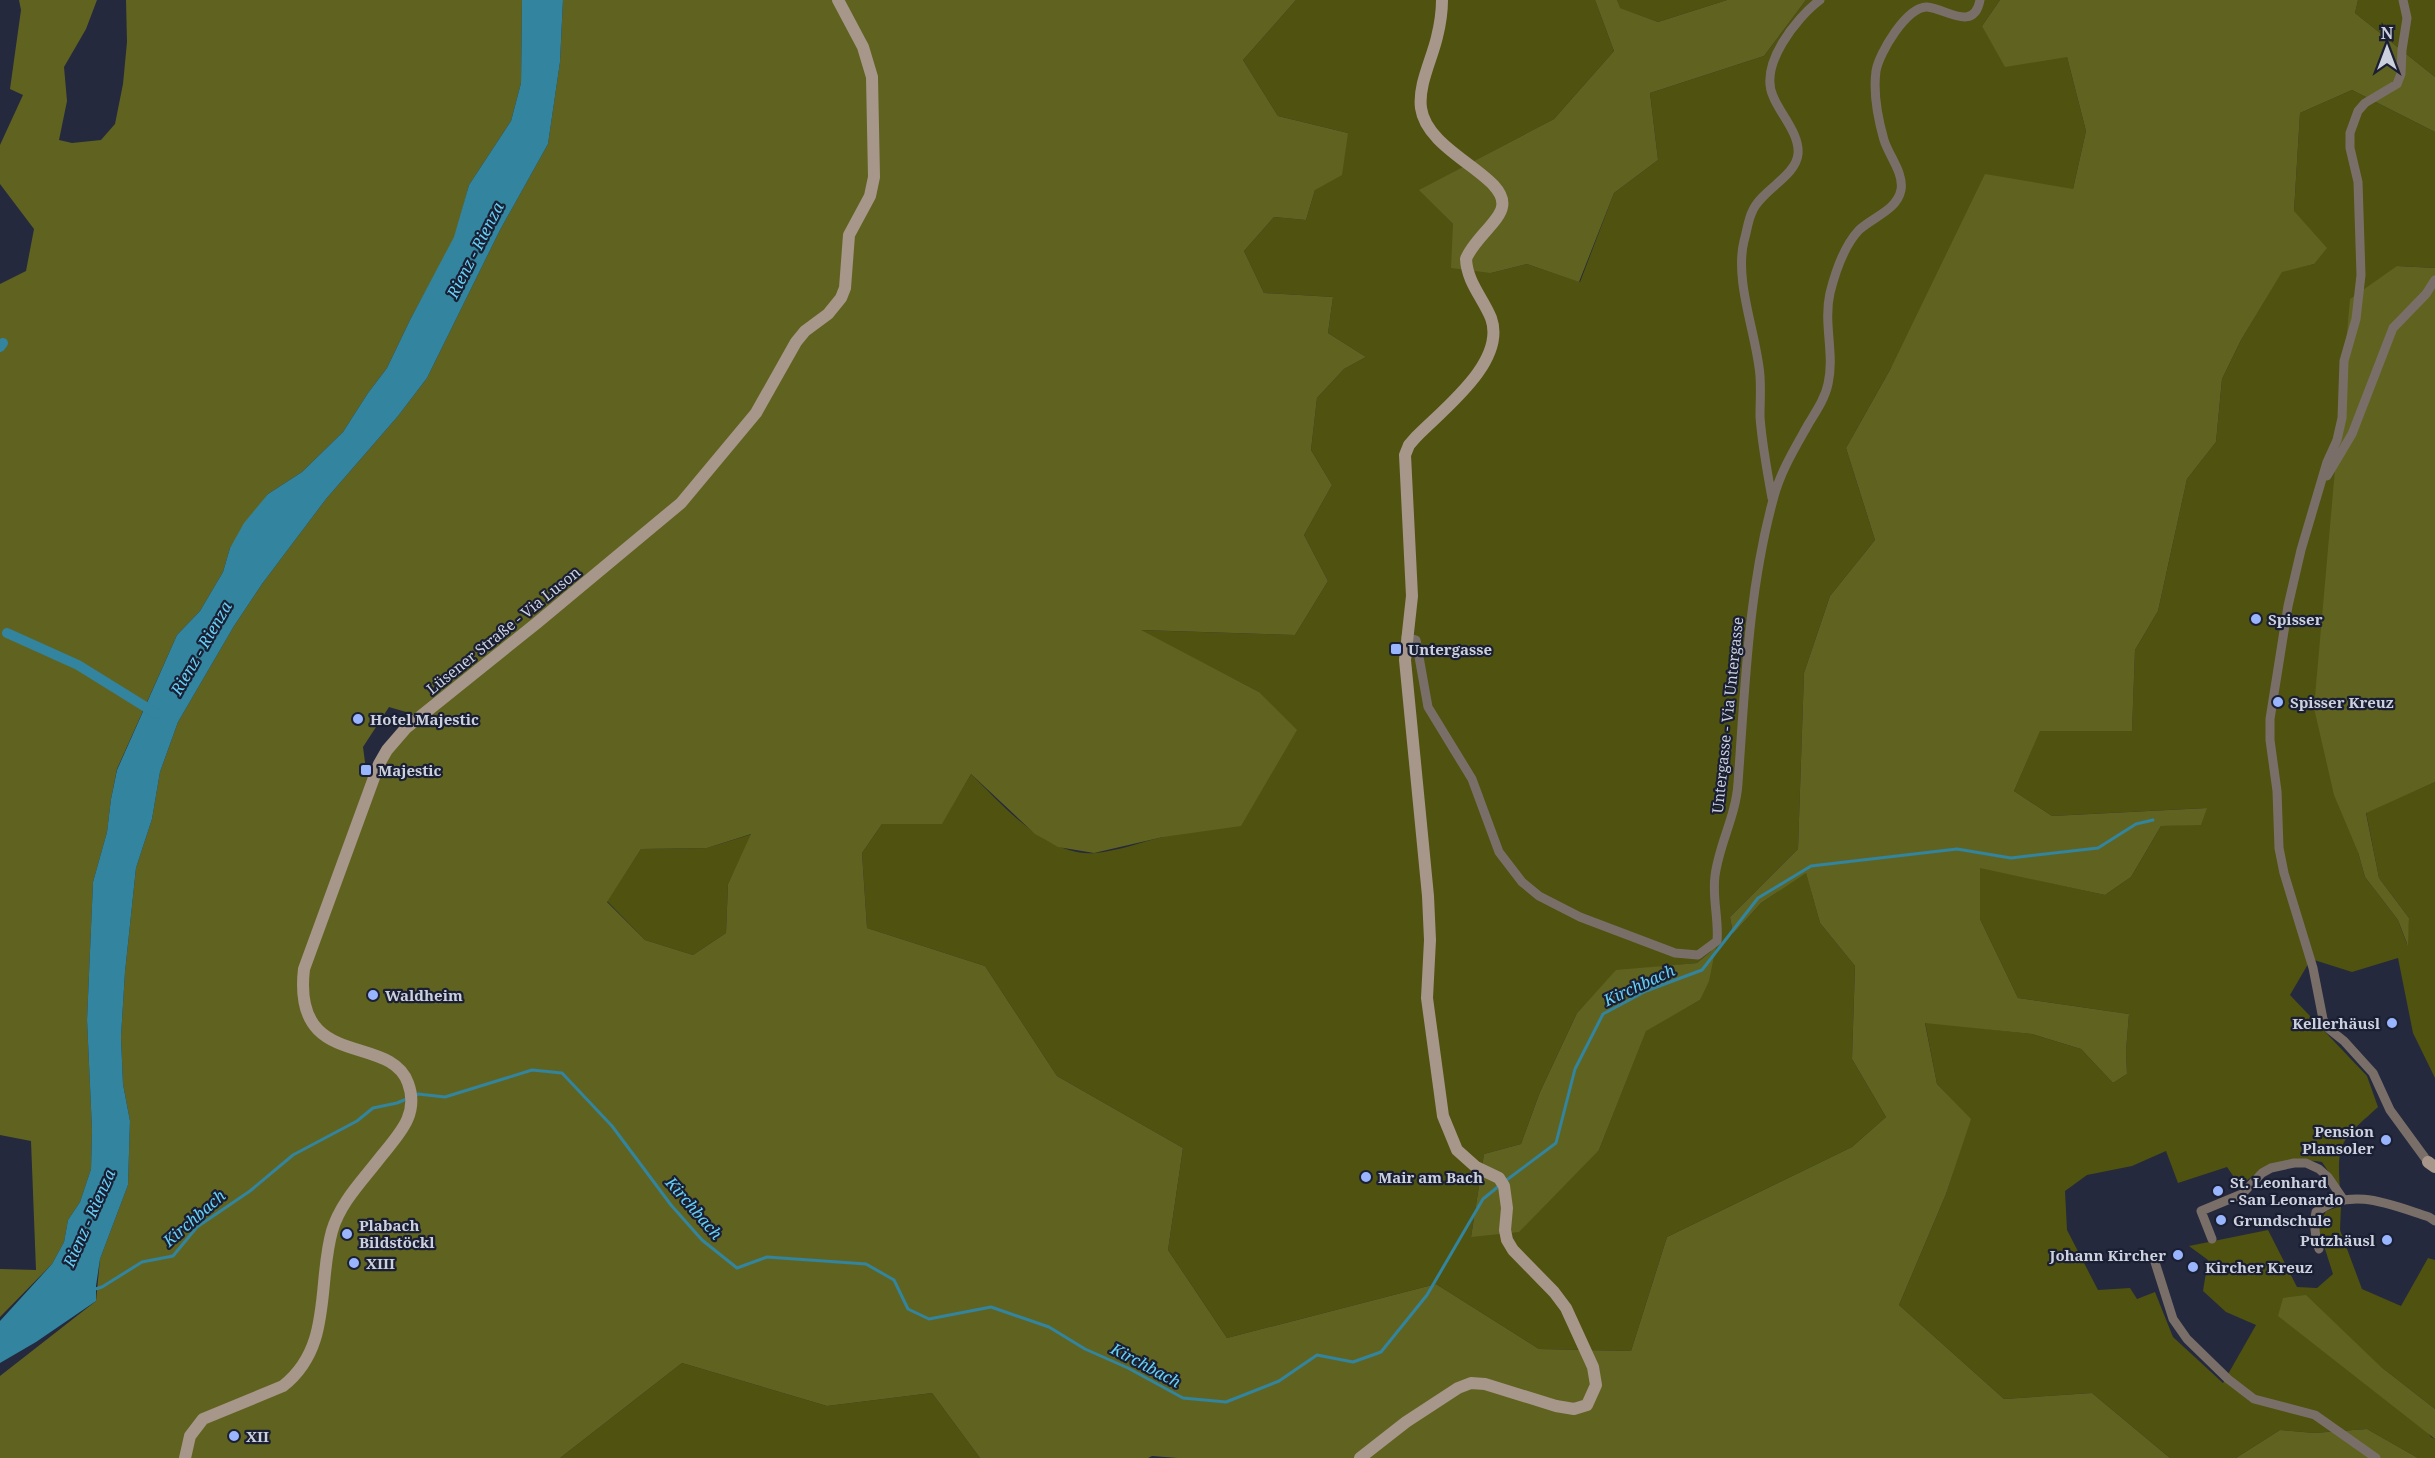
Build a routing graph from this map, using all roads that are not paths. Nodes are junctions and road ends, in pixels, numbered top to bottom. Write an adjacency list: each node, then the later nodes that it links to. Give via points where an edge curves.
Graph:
1 (838, 0): 16 (street, Lüsener Straße - Via Luson, via 863,47 872,77 874,177 870,196 849,236 841,298 796,342 756,413 681,503 406,728 387,750 374,773 304,969 303,990 316,1028 331,1041 382,1058 400,1070 410,1088 411,1111 403,1130 338,1214 329,1247 317,1340 309,1355 283,1386 203,1419 190,1436)
2 (1442, 0): 9 (street, via 1422,93 1423,116 1453,154 1496,185 1503,202 1497,218 1477,238 1466,260 1470,280 1491,320 1491,351 1475,377 1416,437 1405,455 1412,585)
3 (1820, 0): 8 (street, Untergasse - Via Untergasse, via 1792,29 1774,59 1769,80 1772,94 1793,133 1798,154 1794,166 1753,210 1743,244 1749,320 1760,376 1761,427)
4 (1980, 0): 8 (street, Untergasse - Via Untergasse, via 1979,8 1971,15 1956,17 1936,9 1918,8 1885,47 1876,70 1876,104 1902,186 1893,206 1858,232 1839,266 1827,311 1831,368 1828,383 1784,468)
5 (2403, 0): 7 (street, via 2407,18 2401,74 2397,84 2358,111 2350,133 2349,148 2358,182 2361,275 2356,319 2344,361 2342,418)
6 (2435, 280): 7 (street, via 2393,328 2352,434)
7 (2321, 486): 10 (street, via 2288,606 2270,719 2279,848 2313,968 2323,1019 2373,1073 2390,1110)
8 (1773, 501): 9 (street, Untergasse - Via Untergasse, via 1751,627 1736,809 1714,880 1717,940 1698,955 1676,953 1580,917 1539,896 1522,882 1499,852 1472,779 1428,707 1416,640)
9 (1406, 637): 17 (street, via 1405,667 1428,896 1427,998 1443,1116 1456,1150 1476,1167 1499,1178 1504,1186 1507,1240 1566,1308 1593,1367 1596,1385 1587,1405 1574,1410 1471,1383 1406,1422)
10 (2431, 1164)
11 (2343, 1199): 12 (street, via 2367,1199); 13 (street, via 2328,1177 2306,1163 2271,1168 2242,1194 2201,1211); 14 (street, via 2316,1212 2314,1235)
12 (2435, 1221)
13 (2212, 1239)
14 (2319, 1249)
15 (2154, 1259): 18 (street, via 2173,1319 2187,1339 2228,1379 2254,1399 2315,1415)
16 (185, 1458)
17 (1360, 1458)
18 (2376, 1458)

